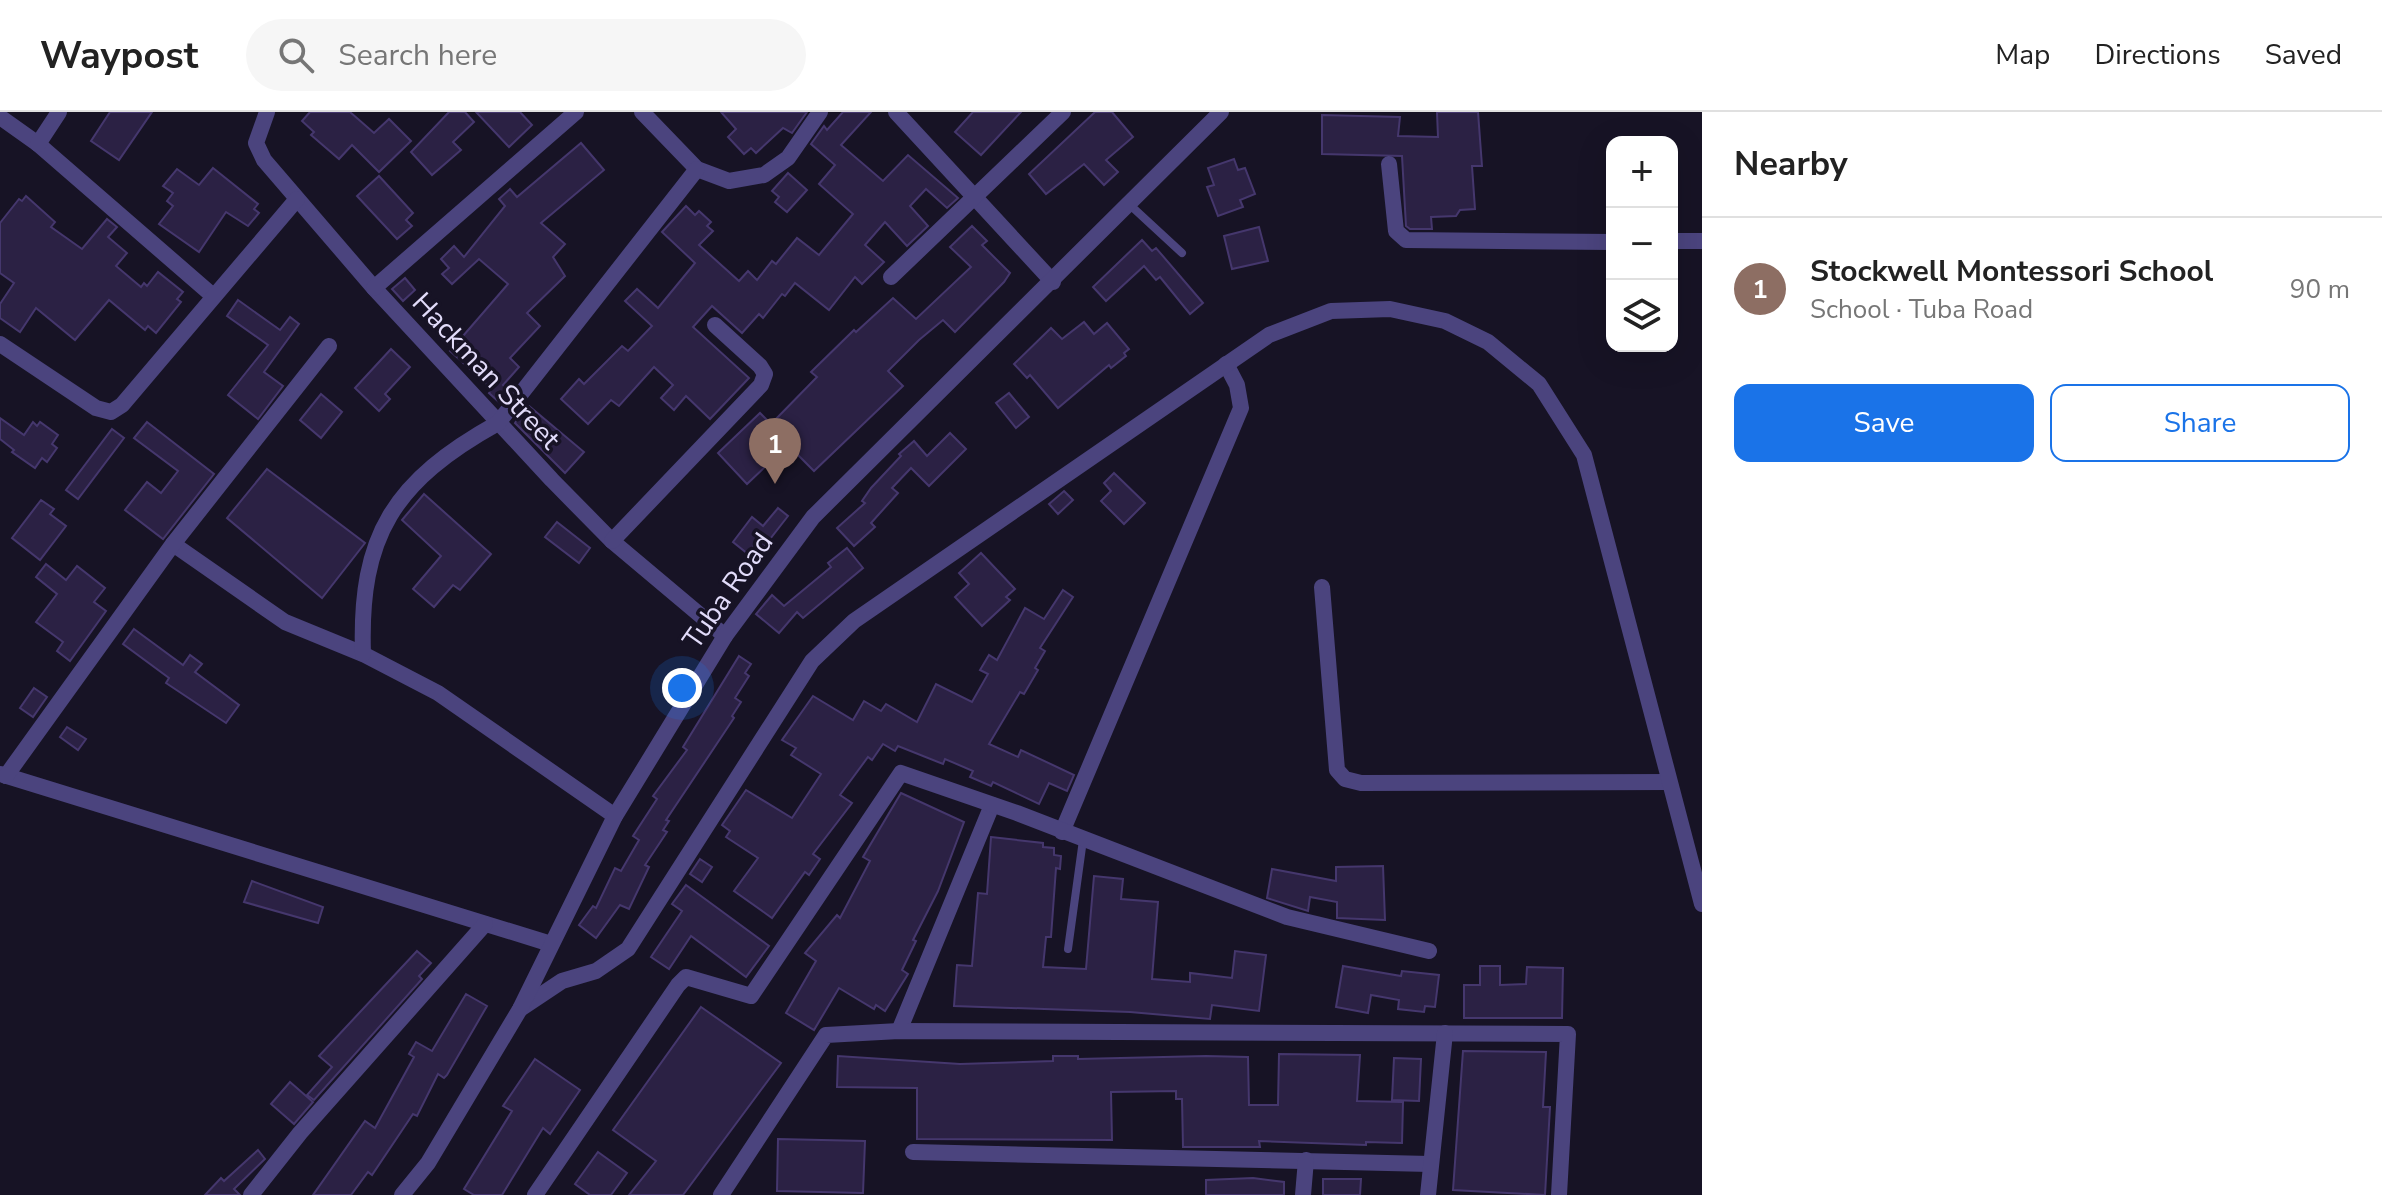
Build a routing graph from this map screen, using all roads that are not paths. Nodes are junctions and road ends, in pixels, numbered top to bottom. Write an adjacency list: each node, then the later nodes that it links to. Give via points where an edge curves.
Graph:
1 (59, 112): 10 (street)
2 (267, 112): 14 (street, Hackman Street, via 256,143)
3 (576, 112): 22 (street)
4 (642, 112): 12 (street)
5 (820, 112): 12 (street, via 788,158 764,175 729,181)
6 (896, 112): 13 (street)
7 (1063, 112): 13 (street)
8 (1221, 112): 15 (street, Tuba Road)
9 (0, 117): 10 (street)
10 (38, 144): 23 (street)
11 (1389, 164): 18 (street, via 1396,231 1406,240)
12 (697, 169): 28 (street)
13 (975, 198): 20 (street); 21 (street)
14 (297, 199): 22 (street, Hackman Street); 23 (street)
15 (1130, 205): 19 (lane); 21 (street, Tuba Road)
16 (1678, 241): 17 (street)
17 (1702, 241)
18 (1606, 242)
19 (1182, 253)
20 (891, 277)
21 (1053, 282): 32 (street, Tuba Road, via 813,517)
22 (374, 288): 28 (street, Hackman Street)
23 (212, 295): 25 (street, via 111,412 96,408)
24 (715, 325): 29 (street, via 760,366 765,374 761,385)
25 (0, 344)
26 (329, 346): 30 (street)
27 (1226, 364): 35 (street, via 1269,335 1331,311 1390,309 1445,321 1488,342 1539,384 1584,455); 38 (street, via 1241,408); 45 (street, via 854,621 812,661 628,949 596,971 562,981)
28 (498, 423): 29 (street, Hackman Street); 33 (street, via 457,446 389,514 367,569)
29 (612, 541): 32 (street, Hackman Street)
30 (173, 544): 33 (street, via 285,622); 34 (street)
31 (1322, 587): 35 (street, via 1337,770 1345,779)
32 (725, 636): 37 (street, Tuba Road)
33 (363, 654): 37 (street, via 438,693)
34 (3, 775): 41 (street)
35 (1669, 782): 40 (street)
36 (992, 805): 38 (street); 46 (street); 53 (street, via 901,773 751,996 686,977)
37 (615, 816): 42 (street, Tuba Road)
38 (1062, 832): 39 (street)
39 (1083, 840): 43 (lane); 44 (street, via 1287,917)
40 (1702, 904)
41 (485, 924): 42 (street); 51 (street)
42 (551, 944): 45 (street, Tuba Road)
43 (1068, 949)
44 (1429, 951)
45 (520, 1009): 52 (street, Tuba Road, via 428,1163)
46 (899, 1031): 47 (street); 54 (street, via 826,1035)
47 (1445, 1033): 50 (street); 57 (street, via 1568,1034)
48 (913, 1152): 49 (street)
49 (1306, 1160): 50 (street); 55 (street)
50 (1430, 1164): 56 (street)
51 (251, 1195)
52 (402, 1195)
53 (535, 1195)
54 (721, 1195)
55 (1303, 1195)
56 (1428, 1195)
57 (1559, 1195)

